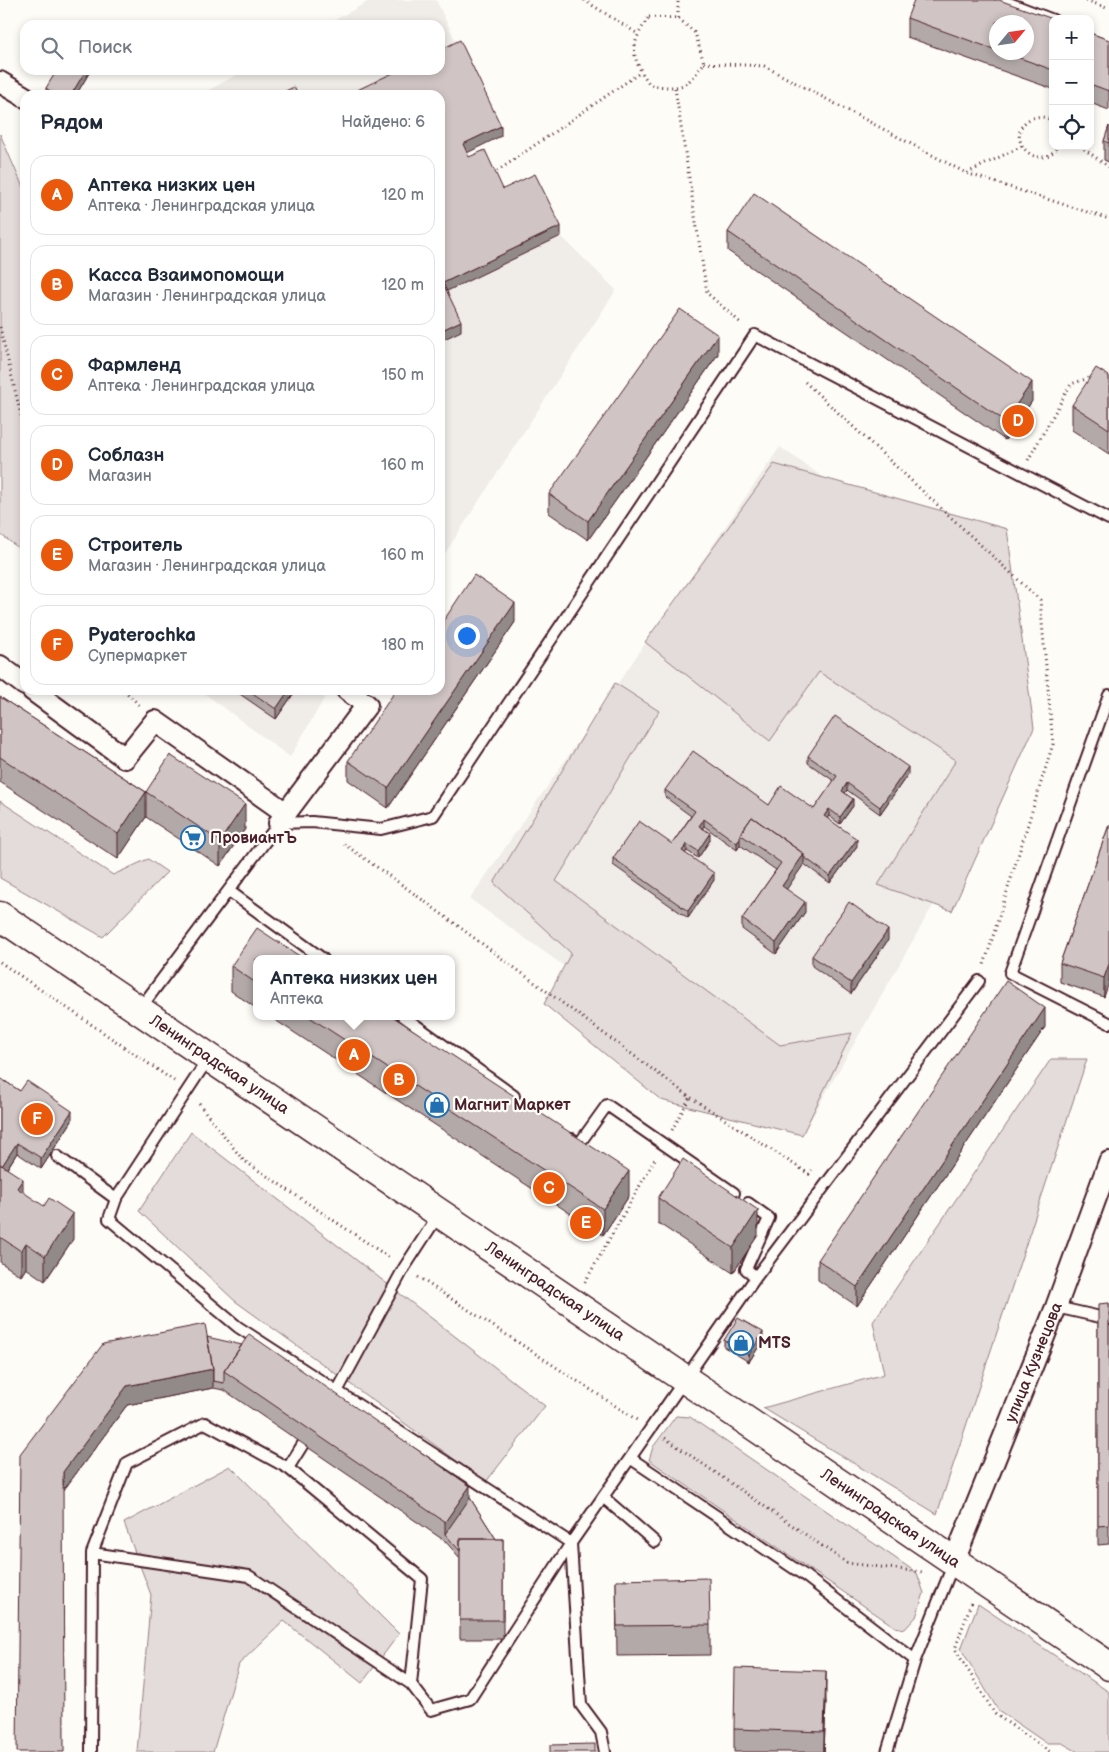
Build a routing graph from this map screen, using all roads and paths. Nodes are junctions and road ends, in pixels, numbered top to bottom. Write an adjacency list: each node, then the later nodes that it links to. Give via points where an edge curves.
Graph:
1 (584, 0): 8 (path)
2 (678, 0): 6 (path)
3 (1001, 0): 7 (lane)
4 (1086, 0): 5 (path)
5 (1109, 9)
6 (678, 18): 8 (path, via 649,17); 9 (path, via 695,33)
7 (1049, 18)
8 (638, 34): 10 (path, via 634,58)
9 (704, 63): 12 (path, via 692,81); 19 (path, via 764,66)
10 (641, 72): 12 (path, via 650,85); 20 (path)
11 (0, 82): 13 (street)
12 (675, 88): 23 (path, via 707,293)
13 (20, 94)
14 (1049, 119): 15 (path, via 1038,116 1028,121 1021,130)
15 (1022, 146): 16 (path, via 1038,157 1050,155); 19 (path)
16 (1054, 150)
17 (1086, 150): 18 (path)
18 (1109, 167)
19 (966, 173): 21 (path)
20 (492, 175)
21 (1109, 219)
22 (0, 327): 26 (path)
23 (755, 335): 27 (lane); 35 (lane, via 433,816 381,829)
24 (1100, 375): 27 (path, via 1071,384)
25 (799, 376): 40 (path, via 1040,600 1053,744)
26 (20, 411)
27 (1020, 473): 28 (lane)
28 (1109, 519)
29 (0, 666): 30 (street)
30 (20, 681)
31 (39, 695): 34 (street, via 126,758 155,721)
32 (353, 695): 34 (street, via 367,705)
33 (1109, 695): 43 (lane, via 1010,973)
34 (283, 818): 35 (lane); 36 (lane)
35 (312, 822): 46 (path)
36 (229, 890): 38 (lane); 41 (lane)
37 (0, 916): 41 (main road, Ленинградская улица)
38 (318, 955)
39 (0, 962): 45 (path)
40 (979, 981): 56 (lane)
41 (139, 1010): 44 (main road, Ленинградская улица)
42 (409, 1020): 47 (lane)
43 (1109, 1023)
44 (209, 1058): 45 (lane); 54 (main road, Ленинградская улица)
45 (187, 1089): 53 (lane); 55 (path, via 243,1160)
46 (690, 1098): 49 (path); 52 (path, via 809,1174)
47 (523, 1103)
48 (563, 1132): 49 (lane, via 580,1144 607,1106)
49 (663, 1145): 56 (lane, via 769,1218 746,1268); 57 (path)
50 (57, 1156): 53 (lane)
51 (1109, 1162): 58 (street, улица Кузнецова)
52 (816, 1166)
53 (116, 1199): 61 (lane, via 109,1219 238,1327)
54 (439, 1214): 55 (lane); 57 (main road, Ленинградская улица)
55 (404, 1268): 61 (lane); 63 (path)
56 (756, 1277): 60 (lane)
57 (573, 1304): 60 (main road, Ленинградская улица)
58 (1056, 1307): 59 (lane); 71 (street, улица Кузнецова)
59 (1109, 1319)
60 (685, 1379): 63 (lane); 71 (main road, Ленинградская улица)
61 (338, 1392): 62 (lane); 69 (lane)
62 (328, 1407)
63 (650, 1428): 65 (lane); 71 (path, via 847,1563)
64 (303, 1444): 66 (lane)
65 (630, 1458): 67 (lane); 72 (lane, via 804,1575)
66 (288, 1468): 70 (lane, via 205,1423 127,1463); 74 (lane, via 422,1579)
67 (603, 1497): 68 (lane); 69 (lane)
68 (654, 1542)
69 (572, 1543): 74 (lane, via 470,1699 431,1710); 76 (lane, via 581,1705 602,1732)
70 (92, 1554): 74 (lane, via 249,1576); 75 (lane)
71 (949, 1574): 72 (lane); 73 (main road, Ленинградская улица); 78 (path, via 971,1601 955,1650 995,1714)
72 (915, 1660): 77 (lane)
73 (1109, 1666)
74 (411, 1684)
75 (91, 1752)
76 (605, 1752)
77 (887, 1752)
78 (1050, 1752)

